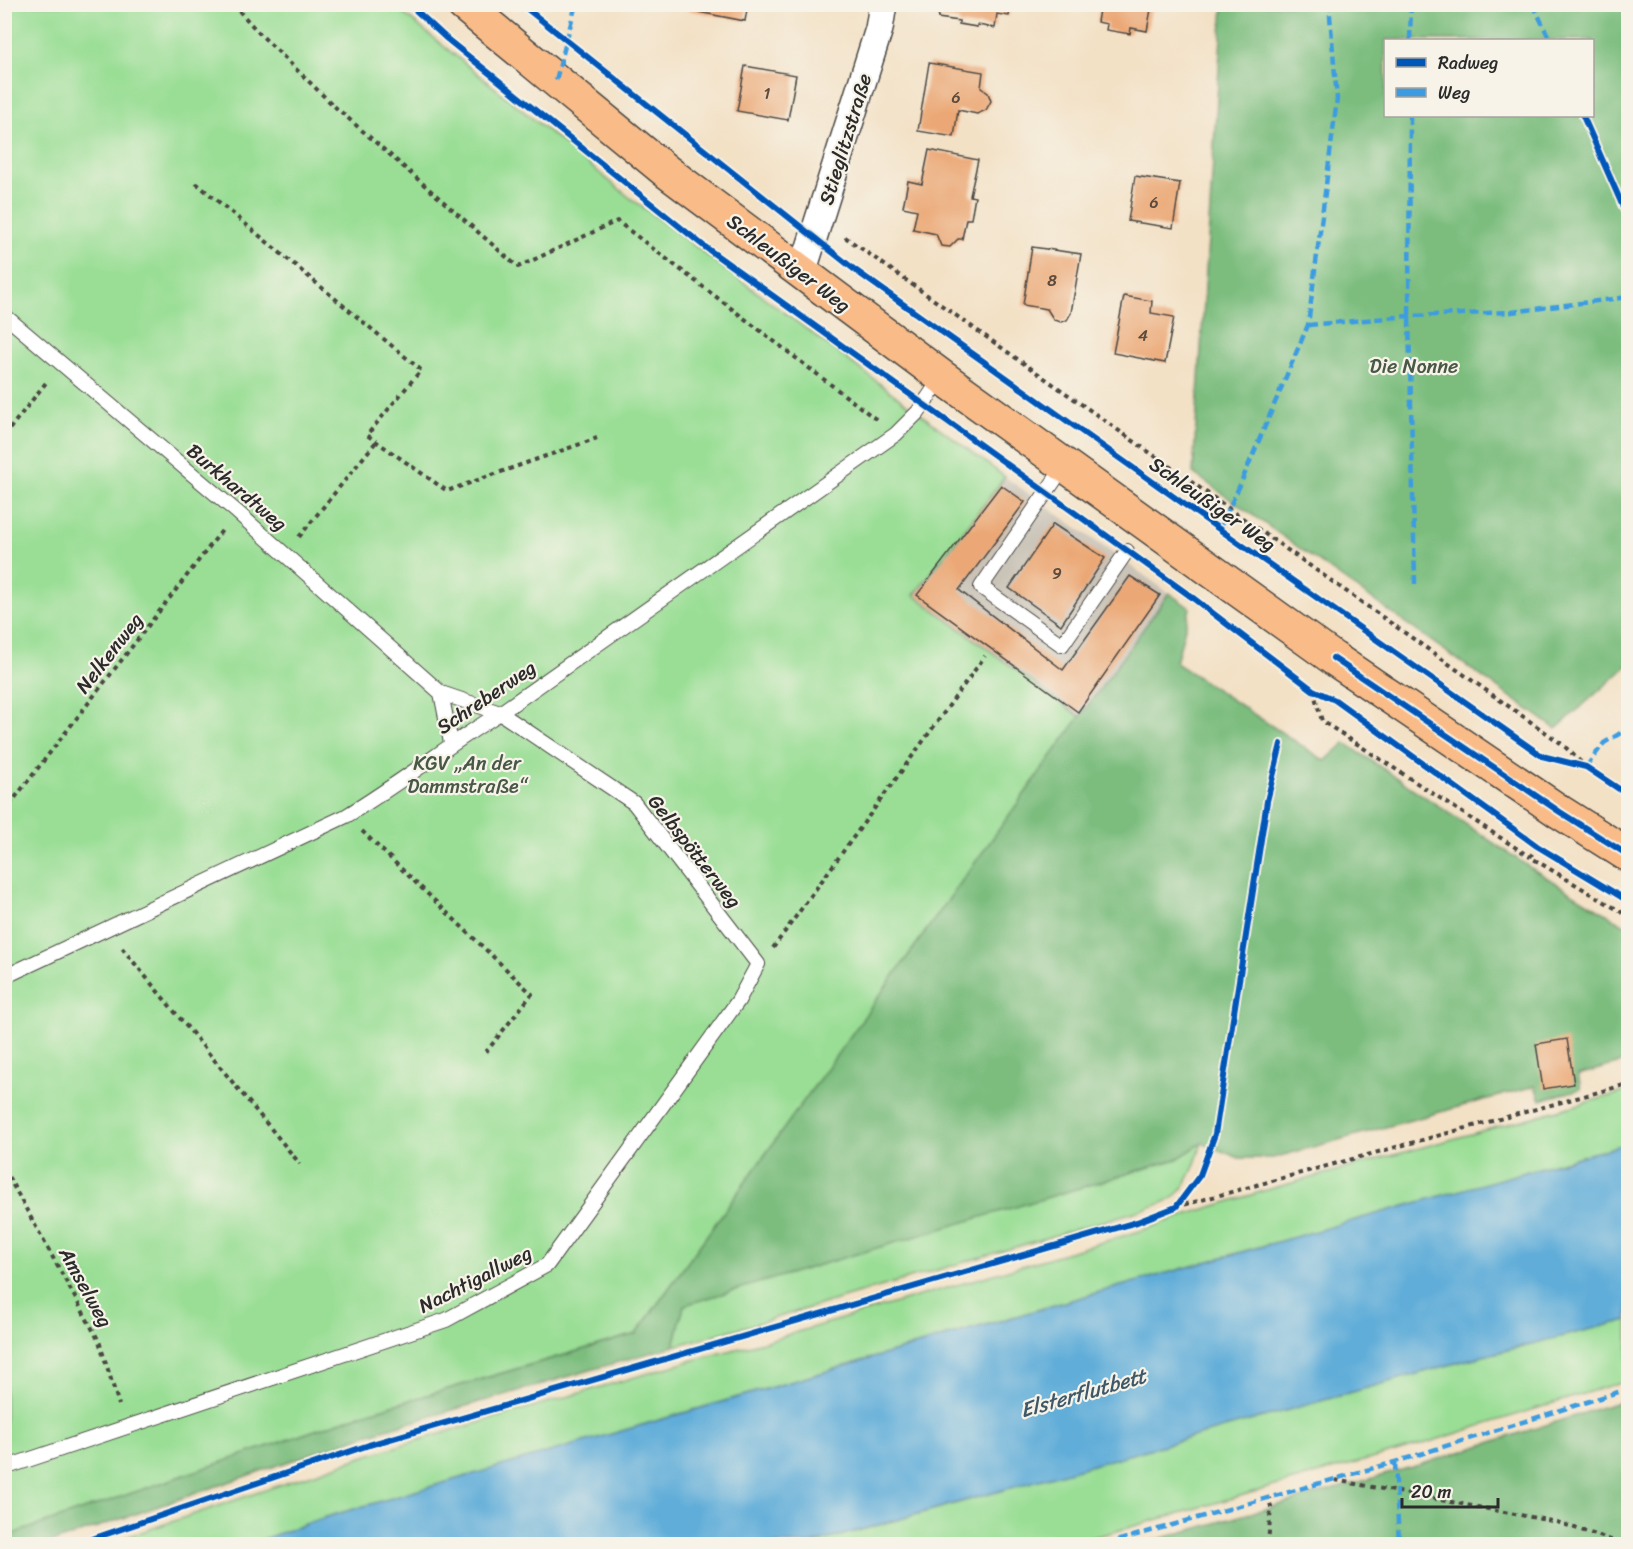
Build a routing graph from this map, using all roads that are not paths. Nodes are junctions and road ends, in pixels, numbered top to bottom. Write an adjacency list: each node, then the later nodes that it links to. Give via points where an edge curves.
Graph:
1 (464, 4): 3 (main road, Schleußiger Weg, via 666,171)
2 (881, 17): 3 (street, Stieglitzstraße)
3 (802, 273): 5 (main road, Schleußiger Weg)
4 (4, 315): 8 (lane, Burkhardtweg, via 237,512)
5 (942, 376): 6 (main road, Schleußiger Weg); 9 (lane, Schreberweg, via 918,412 896,434)
6 (1065, 465): 7 (lane, via 981,587 1062,645); 11 (main road, Schleußiger Weg, via 1333,658)
7 (1127, 551)
8 (441, 693): 9 (lane, Burkhardtweg); 10 (lane)
9 (500, 713): 10 (lane, Schreberweg); 12 (lane, Gelbspötterweg, via 634,803)
10 (451, 743): 13 (lane, Schreberweg, via 391,789 346,816)
11 (1629, 855)
12 (758, 964): 14 (lane, Nachtigallweg, via 738,1001 547,1265 446,1320)
13 (4, 977)
14 (4, 1468)

